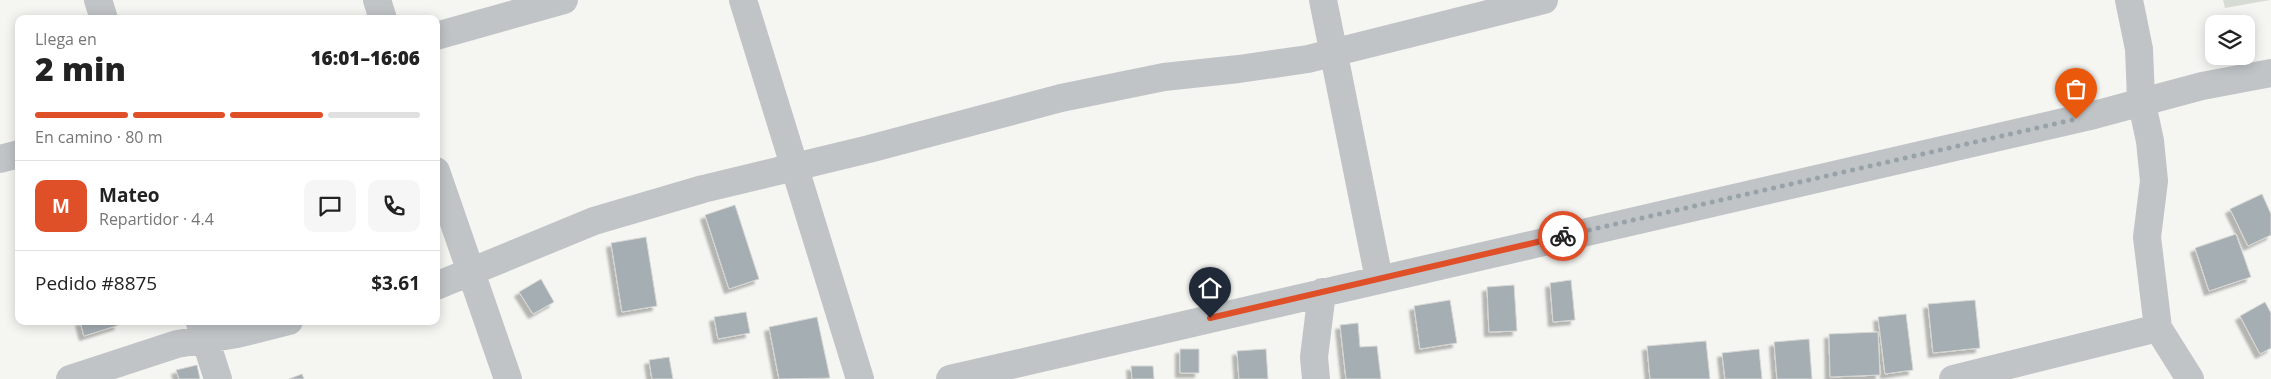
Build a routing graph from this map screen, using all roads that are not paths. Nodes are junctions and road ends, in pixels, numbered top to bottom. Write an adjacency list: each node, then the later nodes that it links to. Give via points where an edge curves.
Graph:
1 (98, 0): 8 (street)
2 (377, 0): 9 (street)
3 (564, 0): 10 (street)
4 (743, 0): 16 (street)
5 (1323, 0): 11 (street)
6 (1544, 0): 11 (street)
7 (2129, 0): 13 (street, via 2139,49)
8 (103, 15)
9 (382, 15)
10 (440, 35)
11 (1332, 52): 16 (street, via 1248,68 1164,77 1061,98); 19 (street)
12 (2271, 73): 13 (street)
13 (2141, 102): 19 (street); 23 (street, via 2150,141 2154,181 2147,237)
14 (15, 155): 15 (street)
15 (0, 159)
16 (796, 167): 18 (street, via 594,221); 28 (street)
17 (440, 182): 18 (street)
18 (472, 272): 20 (street); 27 (street)
19 (1378, 279): 21 (street)
20 (440, 284)
21 (1322, 292): 29 (street); 30 (street, via 1314,357)
22 (250, 325): 24 (street)
23 (2158, 328): 31 (street); 32 (street)
24 (202, 330): 25 (street, via 168,346); 26 (street)
25 (70, 379)
26 (218, 379)
27 (508, 379)
28 (860, 379)
29 (950, 379)
30 (1316, 379)
31 (1953, 379)
32 (2190, 379)

